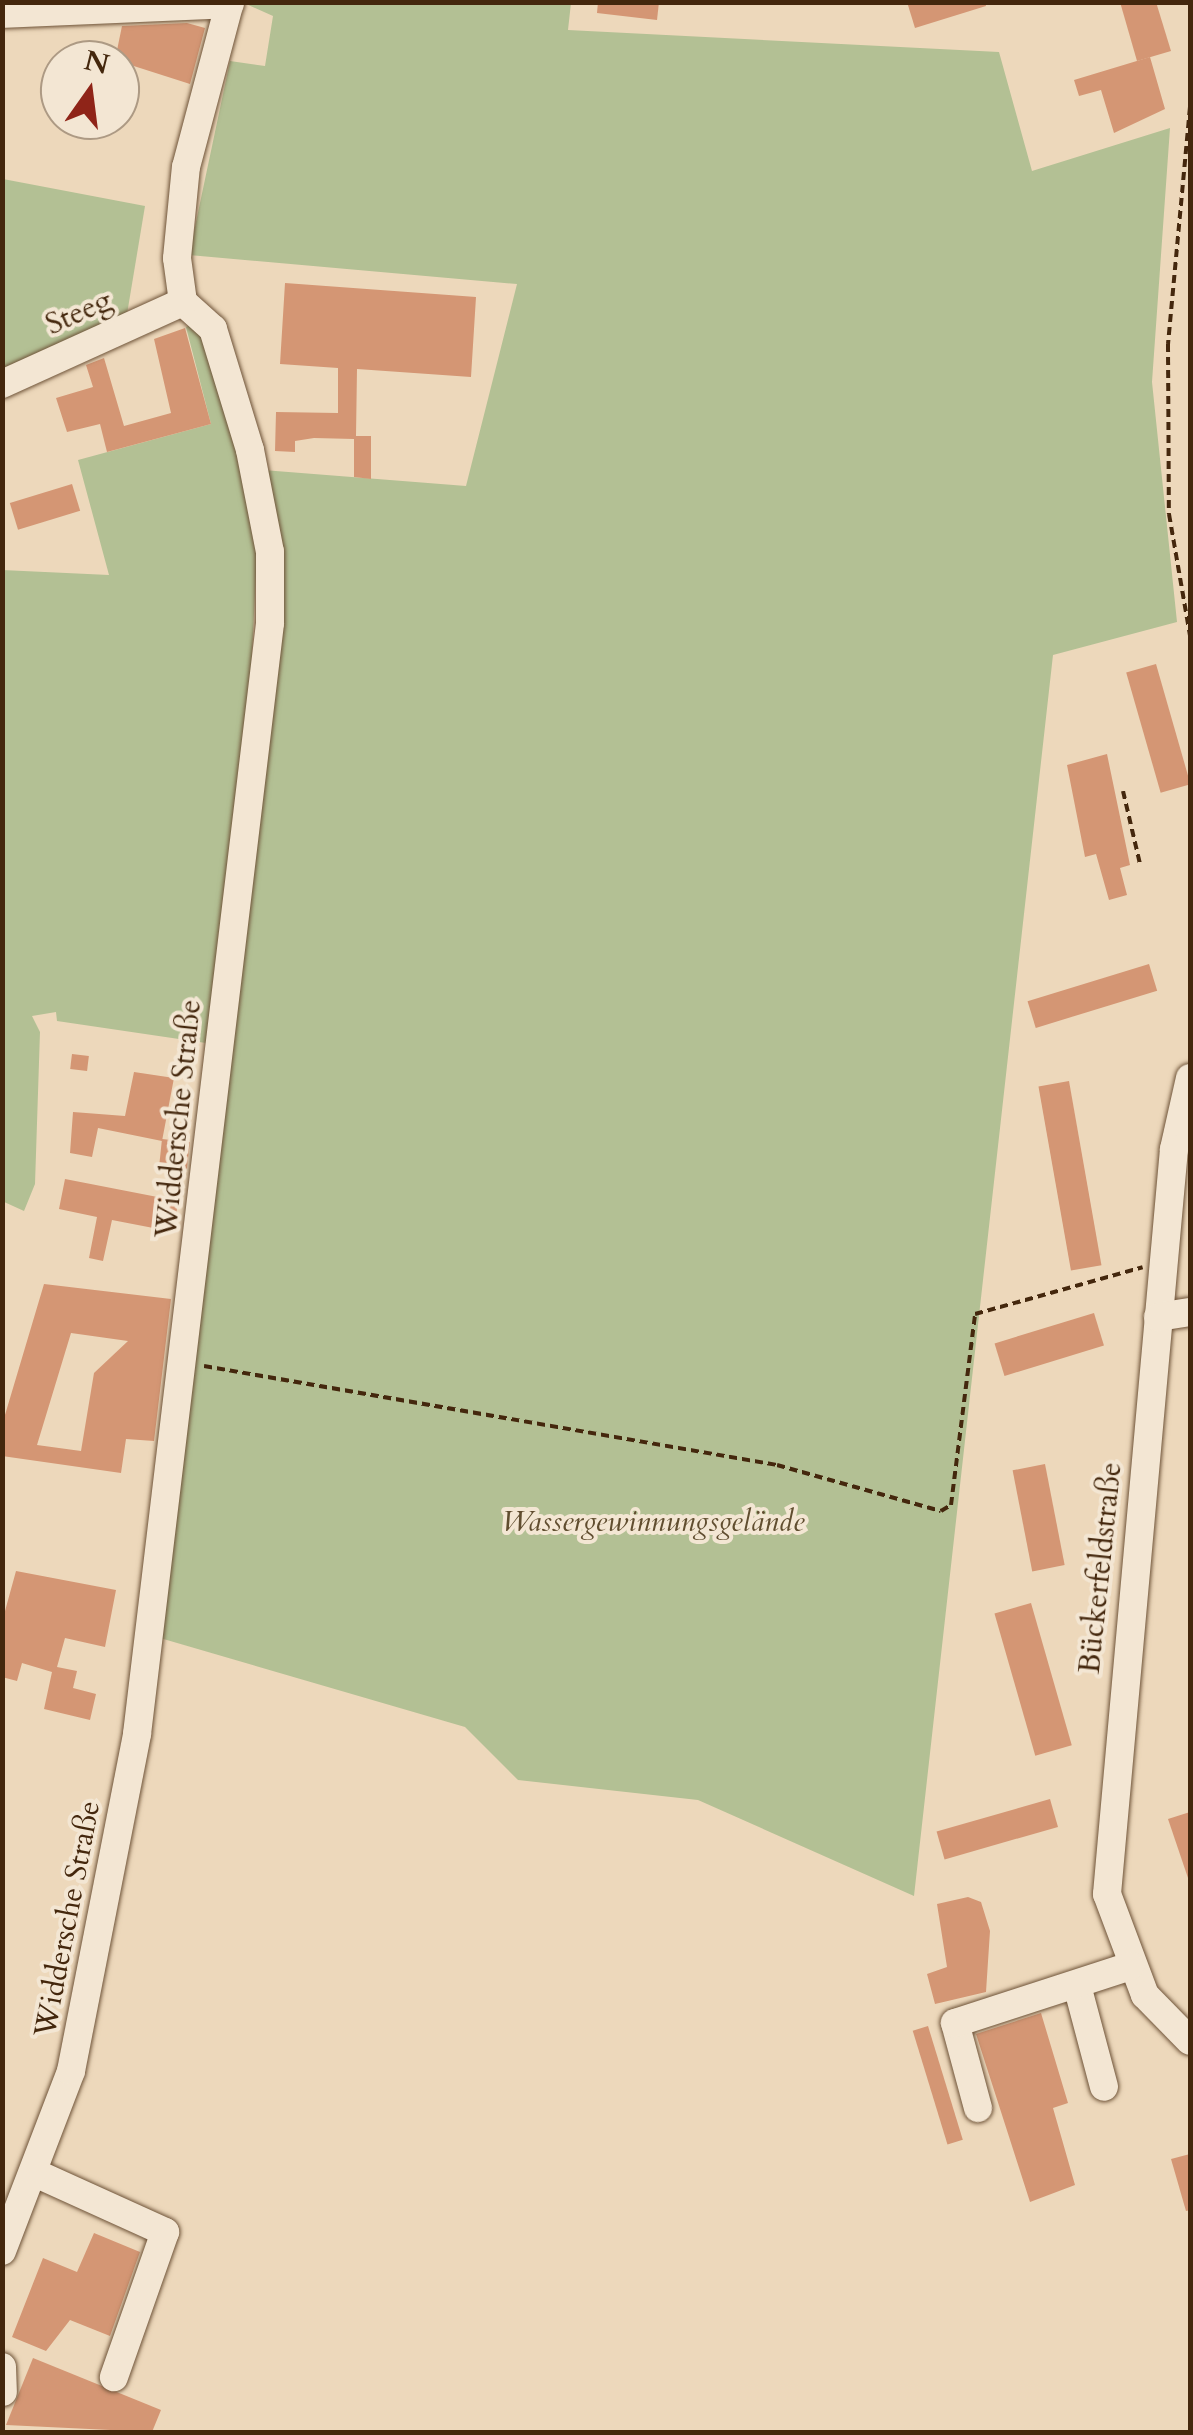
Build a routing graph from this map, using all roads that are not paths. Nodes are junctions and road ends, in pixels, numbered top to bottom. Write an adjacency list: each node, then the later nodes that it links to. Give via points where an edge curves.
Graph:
1 (230, 3): 2 (street); 3 (street, via 186,167 177,258)
2 (2, 14)
3 (183, 302): 4 (street, Steeg); 13 (street, Widdersche Straße, via 213,329 250,450 270,570 184,1363 102,1932 71,2071)
4 (2, 384)
5 (1190, 1078): 7 (street, Bückerfeldstraße)
6 (1190, 1312): 7 (street)
7 (1158, 1317): 8 (street, Bückerfeldstraße, via 1108,1834 1107,1894)
8 (1130, 1966): 9 (street); 10 (street, Bückerfeldstraße)
9 (1078, 1990): 11 (street); 12 (street, via 955,2023)
10 (1190, 2042)
11 (1104, 2086)
12 (978, 2108)
13 (35, 2173): 14 (street, Widdersche Straße); 16 (street, via 165,2232)
14 (2, 2250)
15 (2, 2367): 17 (street)
16 (114, 2377)
17 (2, 2392)

